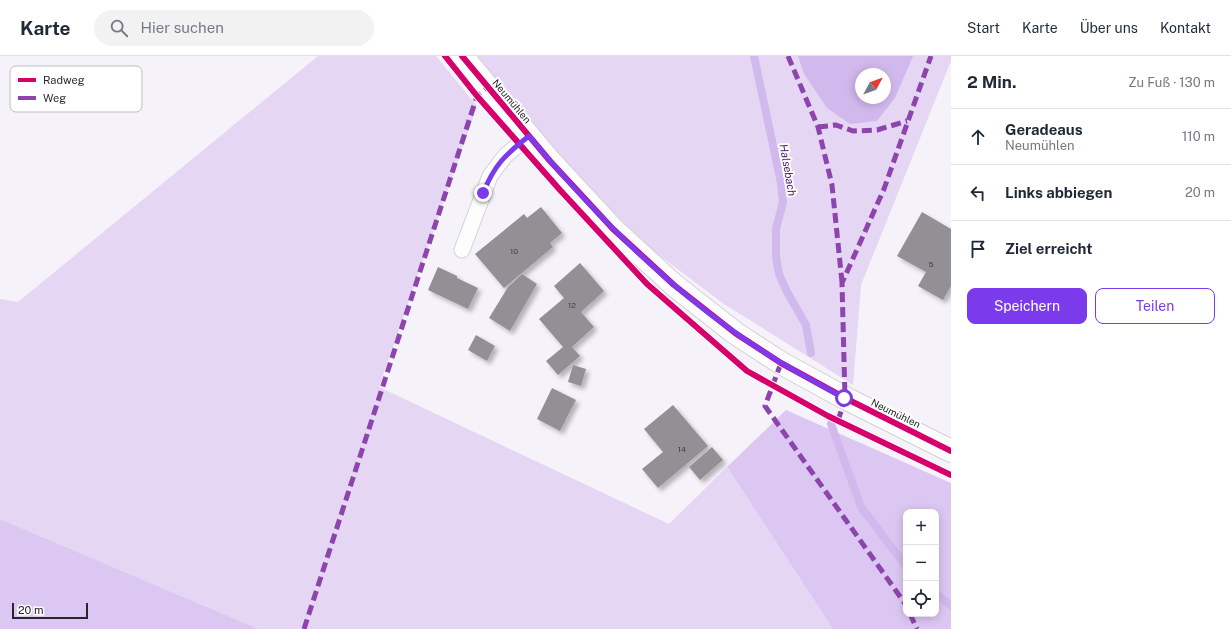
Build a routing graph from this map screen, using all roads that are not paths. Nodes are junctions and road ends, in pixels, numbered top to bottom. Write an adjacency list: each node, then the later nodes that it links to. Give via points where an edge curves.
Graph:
1 (462, 56): 2 (street, Neumühlen)
2 (529, 136): 3 (lane, via 505,156 490,176); 4 (street, Neumühlen, via 613,229 674,285 735,333 781,363 844,398)
3 (462, 250)
4 (951, 451)

